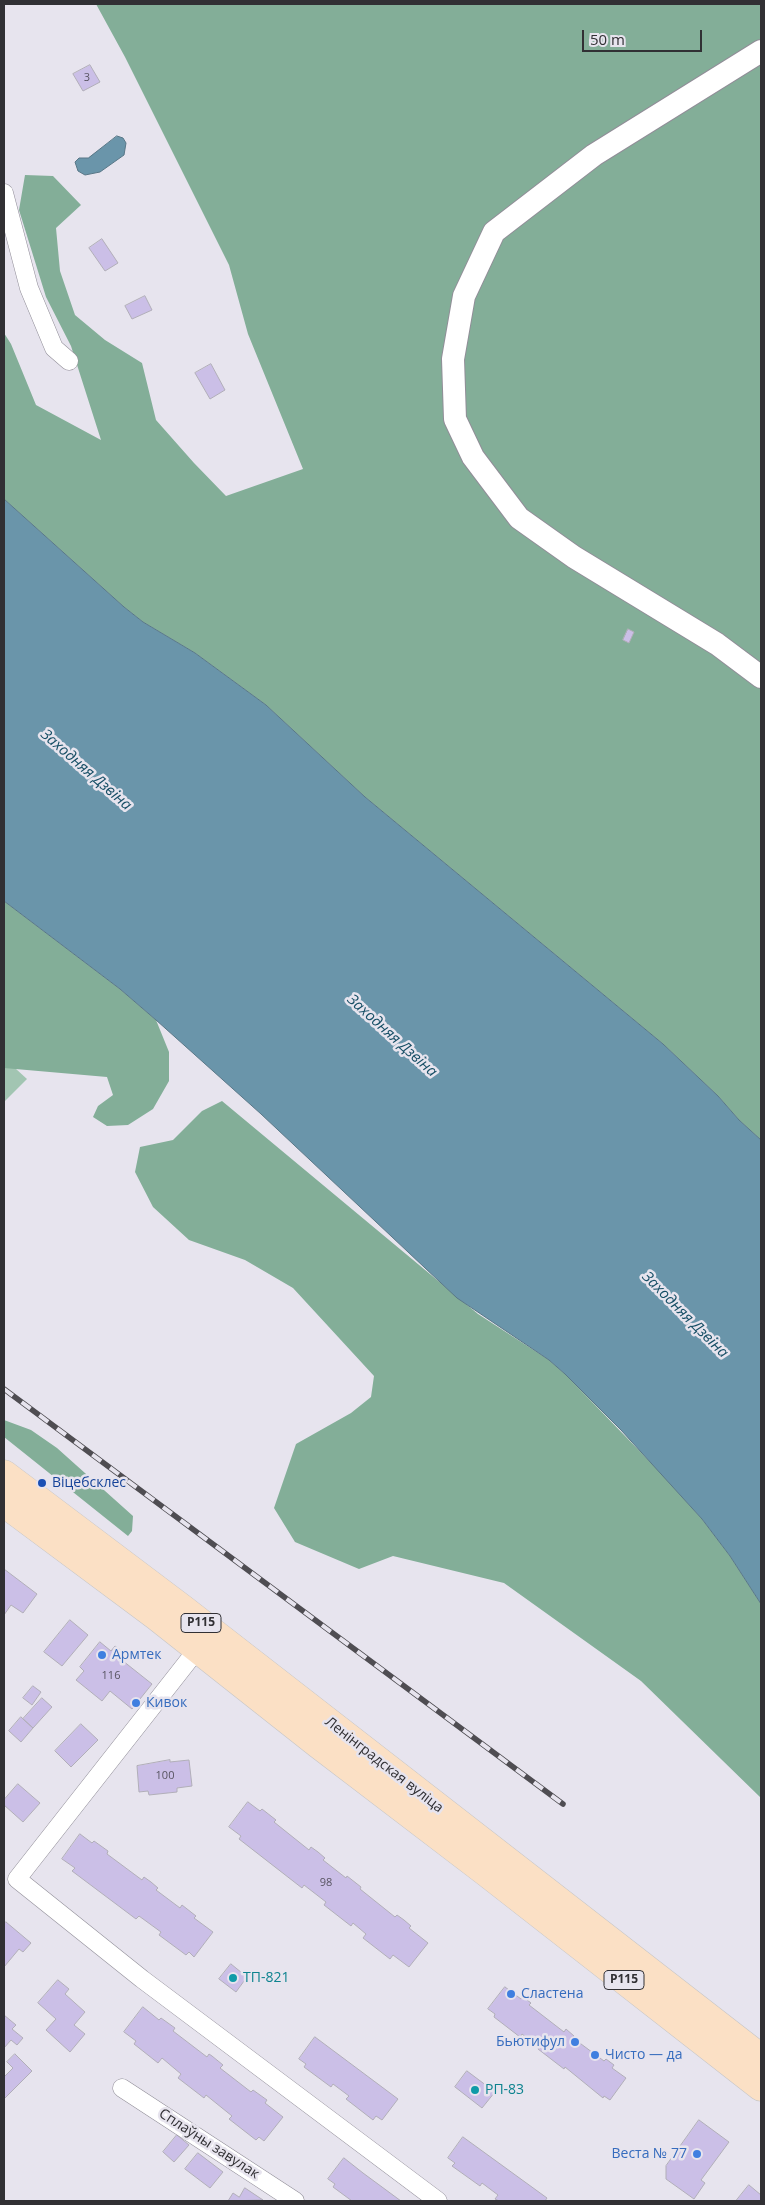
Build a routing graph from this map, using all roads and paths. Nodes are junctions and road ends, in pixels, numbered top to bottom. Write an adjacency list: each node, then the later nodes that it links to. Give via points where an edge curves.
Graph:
1 (761, 51): 4 (street, via 594,155 494,232 464,296 453,359 456,419 473,457 519,518 574,557 717,644)
2 (4, 194): 3 (street, via 29,288 54,348)
3 (69, 361)
4 (761, 677)
5 (4, 1474): 7 (main road, Ленінградская вуліца / Р115)
6 (4, 1503): 7 (main road, Ленінградская вуліца / Р115)
7 (204, 1640): 8 (main road, Ленінградская вуліца / Р115); 13 (street, via 17,1879 142,1979)
8 (526, 1889): 9 (main road, Ленінградская вуліца / Р115); 10 (main road, Ленінградская вуліца / Р115)
9 (761, 2058)
10 (761, 2087)
11 (122, 2088): 12 (street, Сплаўны завулак)
12 (295, 2201)
13 (438, 2201)

